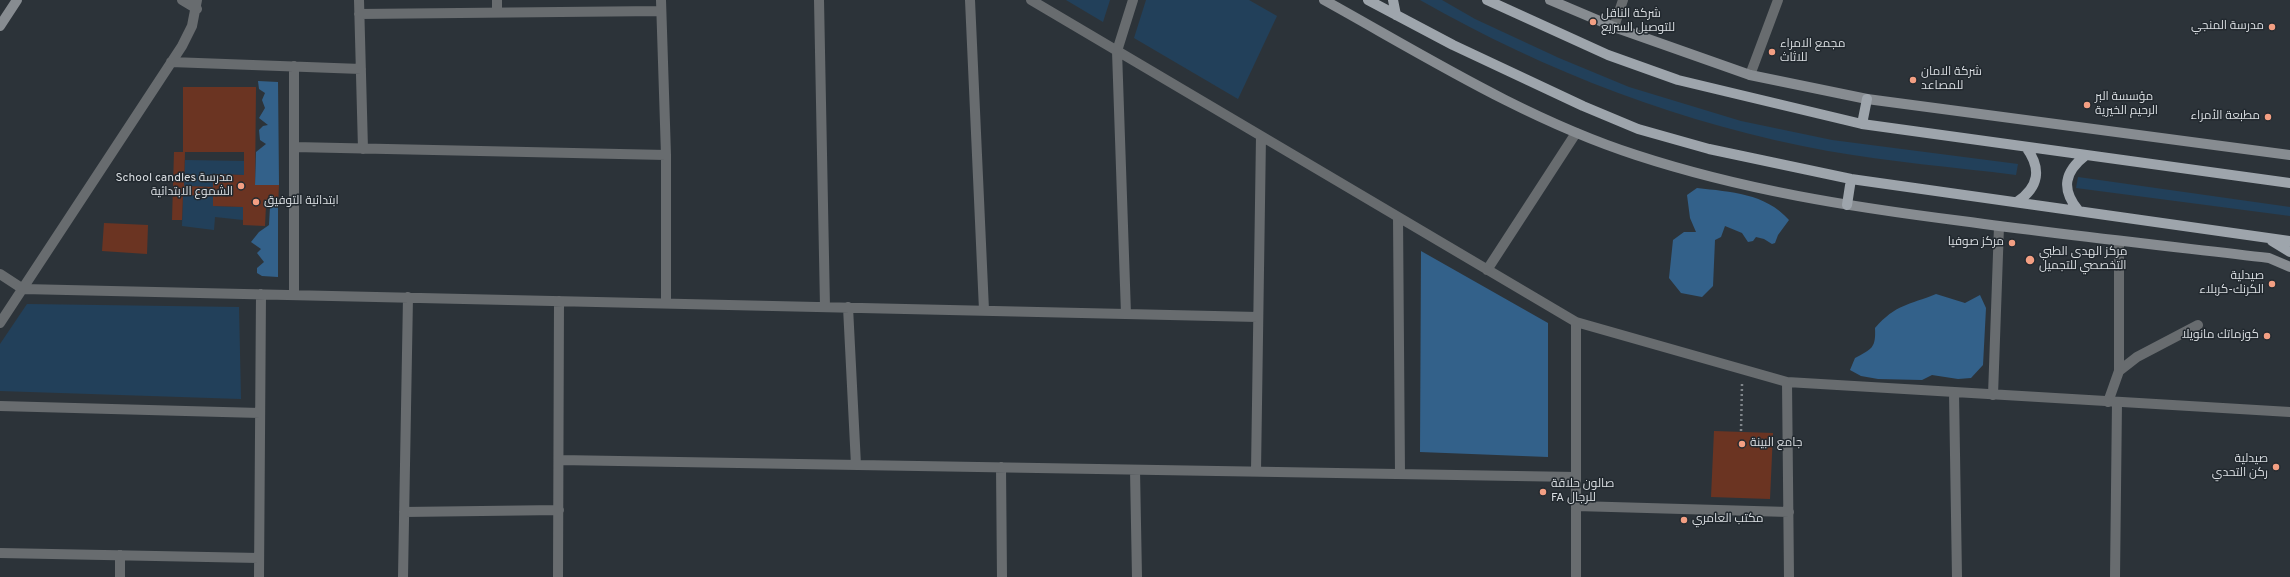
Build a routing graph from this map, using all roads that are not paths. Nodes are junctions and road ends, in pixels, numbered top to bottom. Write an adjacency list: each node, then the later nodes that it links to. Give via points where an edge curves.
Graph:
1 (17, 0): 22 (street)
2 (182, 0): 17 (street)
3 (359, 0): 20 (street)
4 (496, 0): 19 (street)
5 (661, 0): 18 (street)
6 (819, 0): 59 (street)
7 (970, 0): 61 (street)
8 (1032, 0): 24 (street)
9 (1133, 0): 24 (street)
10 (1324, 0): 31 (street, via 1493,93)
11 (1368, 0): 21 (main road)
12 (1393, 0): 21 (main road)
13 (1486, 0): 30 (main road, via 1608,55 1678,80)
14 (1550, 0): 23 (street)
15 (1623, 0): 23 (street)
16 (1778, 0): 28 (street)
17 (197, 4): 25 (street, via 192,26)
18 (661, 11): 19 (street); 36 (street)
19 (497, 12): 20 (street)
20 (359, 14): 27 (street)
21 (1396, 15): 39 (main road, via 1583,106 1638,129 1709,149)
22 (0, 26)
23 (1614, 27): 28 (street)
24 (1117, 51): 32 (street); 62 (street)
25 (172, 62): 26 (street); 53 (street)
26 (294, 66): 27 (street); 33 (street)
27 (361, 69): 35 (street)
28 (1750, 75): 29 (street)
29 (1867, 99): 30 (main road); 38 (street)
30 (1862, 124): 34 (main road)
31 (1576, 132): 42 (street, via 1635,155 1755,189); 51 (street)
32 (1261, 136): 44 (street); 63 (street)
33 (294, 147): 35 (street); 55 (street)
34 (2026, 147): 37 (main road); 41 (main road, via 2034,158 2037,170 2034,184 2028,194)
35 (363, 149): 36 (street)
36 (666, 155): 58 (street)
37 (2086, 155): 40 (main road); 43 (main road, via 2075,163 2068,175 2070,200)
38 (2290, 155)
39 (1852, 179): 41 (main road); 42 (main road)
40 (2290, 183)
41 (2016, 202): 43 (main road)
42 (1847, 205): 45 (street)
43 (2078, 210): 46 (main road)
44 (1398, 217): 51 (street); 80 (street)
45 (2000, 226): 47 (street); 70 (street)
46 (2255, 236): 48 (main road); 49 (main road, via 2270,240)
47 (2119, 241): 50 (street, via 2269,258); 67 (street)
48 (2290, 241)
49 (2290, 252)
50 (2290, 267)
51 (1487, 270): 64 (street)
52 (0, 274): 53 (street)
53 (23, 289): 54 (street); 65 (street)
54 (261, 294): 55 (street); 74 (street)
55 (294, 295): 56 (street)
56 (408, 297): 57 (street); 84 (street)
57 (559, 301): 58 (street); 75 (street)
58 (666, 303): 59 (street)
59 (824, 307): 60 (street)
60 (848, 307): 61 (street); 76 (street)
61 (984, 310): 62 (street)
62 (1126, 314): 63 (street)
63 (1258, 317): 79 (street)
64 (1576, 322): 68 (street); 81 (street)
65 (0, 323)
66 (2198, 325): 67 (street, via 2137,357)
67 (2119, 371): 71 (street)
68 (1787, 382): 69 (street); 85 (street)
69 (1954, 392): 70 (street); 97 (street)
70 (1993, 395): 71 (street)
71 (2112, 402): 73 (street); 98 (street)
72 (0, 406): 74 (street)
73 (2290, 412)
74 (260, 413): 88 (street)
75 (559, 460): 76 (street); 83 (street)
76 (856, 465): 77 (street)
77 (1001, 467): 78 (street); 93 (street)
78 (1135, 470): 79 (street); 94 (street)
79 (1256, 471): 80 (street)
80 (1400, 474): 81 (street)
81 (1576, 477): 82 (street)
82 (1576, 506): 85 (street); 95 (street)
83 (559, 510): 84 (street); 92 (street)
84 (404, 512): 91 (street)
85 (1789, 512): 96 (street)
86 (0, 553): 87 (street)
87 (120, 555): 88 (street); 89 (street)
88 (259, 558): 90 (street)
89 (120, 577)
90 (259, 577)
91 (403, 577)
92 (558, 577)
93 (1002, 577)
94 (1137, 577)
95 (1576, 577)
96 (1789, 577)
97 (1957, 577)
98 (2115, 577)

